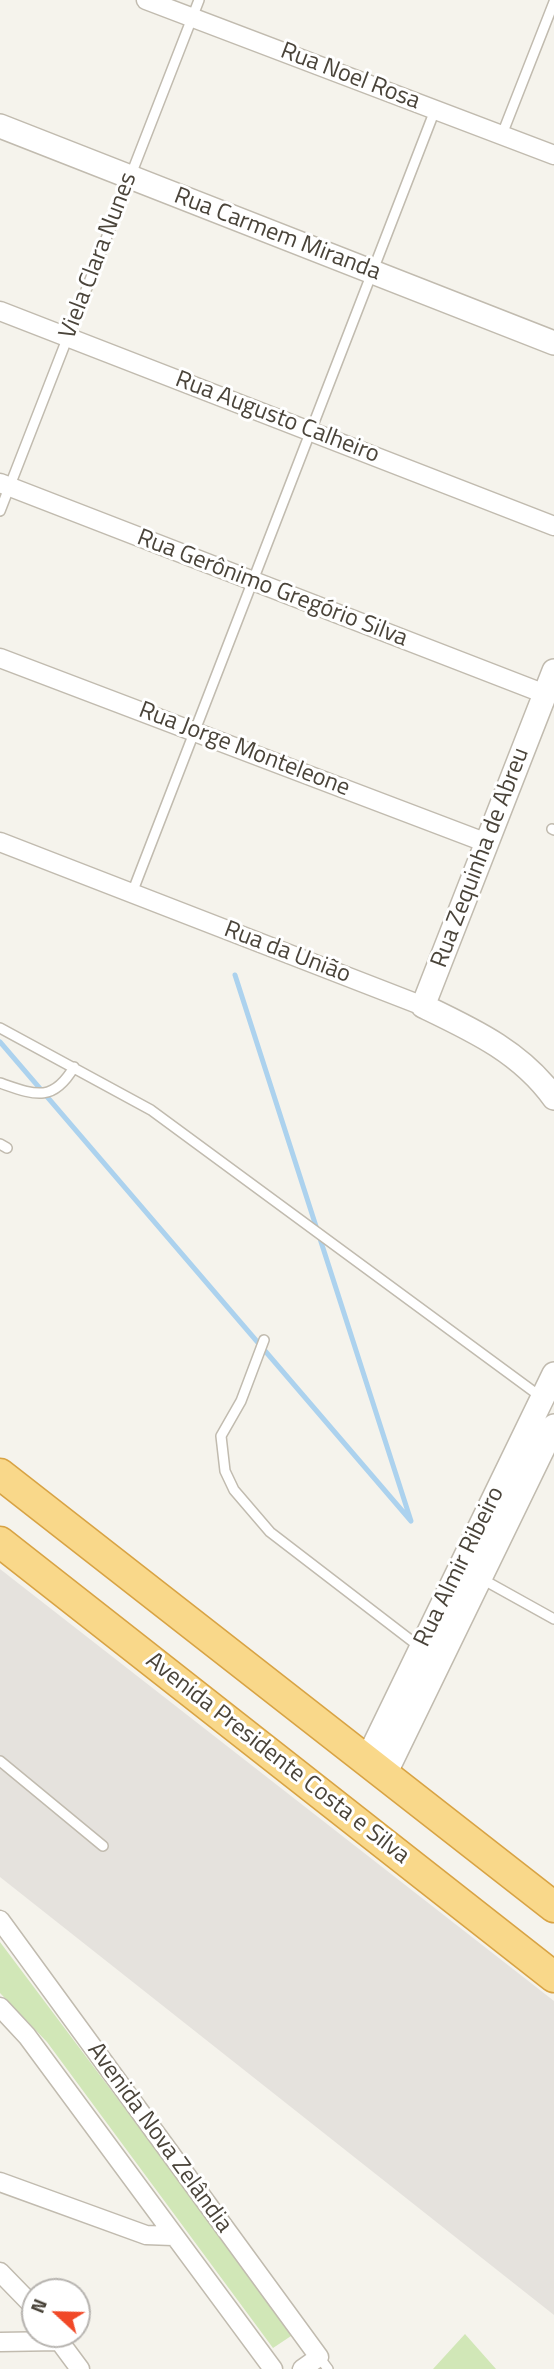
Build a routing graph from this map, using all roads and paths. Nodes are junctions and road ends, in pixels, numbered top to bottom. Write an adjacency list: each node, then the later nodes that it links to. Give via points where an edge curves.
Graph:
1 (146, 0): 4 (street, Rua Noel Rosa)
2 (198, 0): 4 (lane, Viela Clara Nunes)
3 (554, 2): 7 (lane)
4 (192, 17): 5 (street, Rua Noel Rosa); 9 (lane, Viela Clara Nunes)
5 (435, 110): 7 (street, Rua Noel Rosa); 10 (lane)
6 (0, 126): 9 (street, Rua Carmem Miranda)
7 (501, 137): 8 (street, Rua Noel Rosa)
8 (554, 155)
9 (130, 177): 10 (street, Rua Carmem Miranda); 12 (lane, Viela Clara Nunes)
10 (372, 272): 13 (street, Rua Carmem Miranda); 14 (lane)
11 (0, 311): 12 (street, Rua Augusto Calheiro)
12 (67, 338): 14 (street, Rua Augusto Calheiro); 15 (lane, Viela Clara Nunes)
13 (554, 343)
14 (311, 431): 17 (street, Rua Augusto Calheiro); 18 (lane)
15 (5, 485): 16 (lane, Viela Clara Nunes); 18 (street, Rua Gerônimo Gregório Silva)
16 (0, 511)
17 (554, 526)
18 (252, 582): 21 (street, Rua Gerônimo Gregório Silva); 22 (lane)
19 (0, 658): 22 (street, Rua Jorge Monteleone)
20 (554, 671): 21 (street, Rua Zequinha de Abreu)
21 (545, 694): 24 (street, Rua Zequinha de Abreu)
22 (195, 731): 24 (street, Rua Jorge Monteleone); 25 (lane)
23 (0, 842): 25 (street, Rua da União)
24 (487, 842): 26 (street, Rua Zequinha de Abreu)
25 (132, 893): 26 (street, Rua da União)
26 (423, 1006): 30 (street, Rua da União, via 497,1042 542,1081)
27 (0, 1028): 28 (lane)
28 (74, 1067): 29 (lane, via 58,1090); 33 (lane, via 151,1110 228,1164)
29 (0, 1083)
30 (554, 1098)
31 (264, 1340): 39 (lane, via 242,1401 221,1436 225,1471 234,1490 270,1532)
32 (554, 1374): 33 (street, Rua Almir Ribeiro)
33 (542, 1398): 37 (street, Rua Almir Ribeiro)
34 (554, 1426): 37 (street, Rua Almir Ribeiro)
35 (0, 1474): 42 (highway)
36 (0, 1542): 46 (highway, Avenida Presidente Costa e Silva)
37 (470, 1572): 38 (lane); 39 (street, Rua Almir Ribeiro); 40 (street, Rua Almir Ribeiro)
38 (554, 1619)
39 (421, 1648): 40 (lane); 42 (street, Rua Almir Ribeiro)
40 (440, 1661): 42 (street, Rua Almir Ribeiro)
41 (0, 1761): 43 (lane)
42 (376, 1767): 44 (highway)
43 (103, 1846)
44 (554, 1907)
45 (0, 1920): 55 (street, Avenida Nova Zelândia)
46 (554, 1977)
47 (0, 2007): 49 (street, Avenida Nova Zelândia, via 27,2036)
48 (0, 2182): 49 (street, via 146,2235)
49 (173, 2236): 57 (street, Avenida Nova Zelândia)
50 (2, 2282): 51 (street)
51 (21, 2292)
52 (21, 2340): 53 (street)
53 (0, 2342)
54 (65, 2348): 56 (street)
55 (323, 2363): 58 (street)
56 (80, 2369)
57 (273, 2369)
58 (302, 2369)

